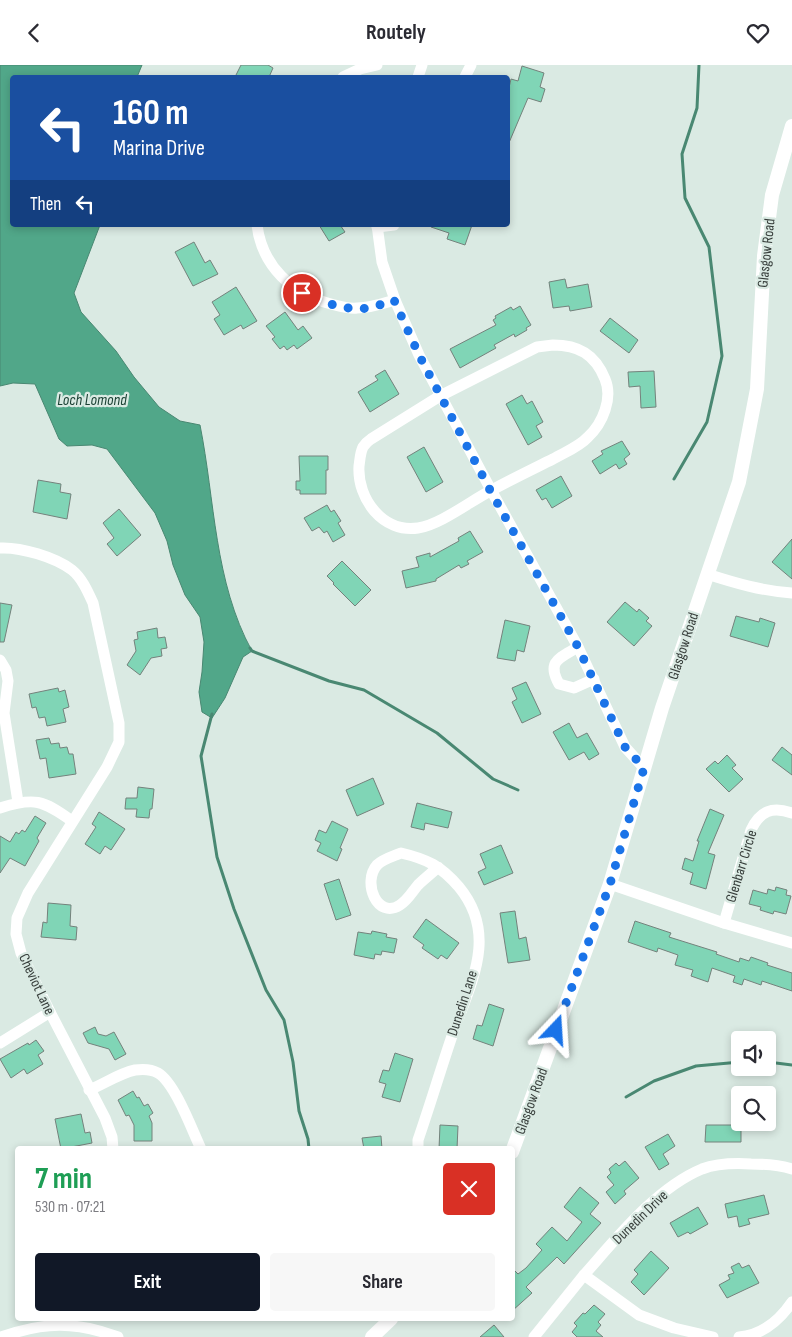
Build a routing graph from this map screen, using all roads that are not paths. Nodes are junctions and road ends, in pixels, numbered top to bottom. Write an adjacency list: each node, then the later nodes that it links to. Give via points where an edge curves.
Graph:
1 (377, 65): 2 (street)
2 (347, 75)
3 (792, 127): 10 (street, Glasgow Road, via 772,195 764,256 757,389 739,482)
4 (258, 227): 6 (street, via 273,267 285,282 302,293 355,309)
5 (377, 227): 6 (street, via 382,261)
6 (394, 300): 7 (street)
7 (440, 396): 8 (street); 8 (street, via 379,432 363,447 360,479 370,507 384,520 401,527 419,528); 8 (street, via 537,347 566,345 590,355 602,370 609,387 608,399 602,420 587,439)
8 (490, 490): 12 (street)
9 (0, 548): 20 (street, Cheviot Lane, via 31,552 72,570 93,603 119,723 119,742)
10 (707, 574): 11 (street, via 747,587); 16 (street, Glasgow Road)
11 (792, 593)
12 (578, 647): 14 (street); 14 (street, via 555,663 555,677 560,684 574,688)
13 (0, 660): 15 (street, via 8,681)
14 (594, 679): 16 (street, via 625,747)
15 (2, 711): 17 (street)
16 (644, 768): 22 (street, Glasgow Road)
17 (18, 802): 18 (street); 20 (street, via 50,805)
18 (0, 807)
19 (792, 813): 23 (street, Glenbarr Circle, via 774,810 756,819)
20 (72, 821): 25 (street, Cheviot Lane, via 28,893 17,918 16,934 21,953)
21 (438, 867): 21 (street, Dunedin Lane, via 401,853 377,865 371,877 370,890 377,903 388,908 399,906); 30 (street, Dunedin Lane, via 468,898 477,917 479,950)
22 (610, 884): 23 (street, Glenbarr Circle); 31 (street, Glasgow Road)
23 (724, 923): 24 (street, Glenbarr Circle)
24 (792, 943)
25 (50, 1012): 26 (street); 27 (street, Cheviot Lane)
26 (0, 1043)
27 (89, 1090): 28 (street, Cheviot Lane, via 105,1118); 29 (street, via 130,1071 144,1069 157,1072 177,1098)
28 (113, 1146)
29 (200, 1146)
30 (418, 1146)
31 (515, 1146)
32 (792, 1169): 33 (street, Dunedin Drive, via 730,1163 702,1169 674,1186 638,1215)
33 (584, 1275): 40 (street, Dunedin Drive); 41 (street, via 639,1315)
34 (792, 1302): 42 (street, via 765,1329)
35 (389, 1321): 39 (street)
36 (95, 1324): 37 (street, via 24,1329); 38 (street)
37 (1, 1337)
38 (118, 1337)
39 (372, 1337)
40 (534, 1337)
41 (713, 1337)
42 (739, 1337)

